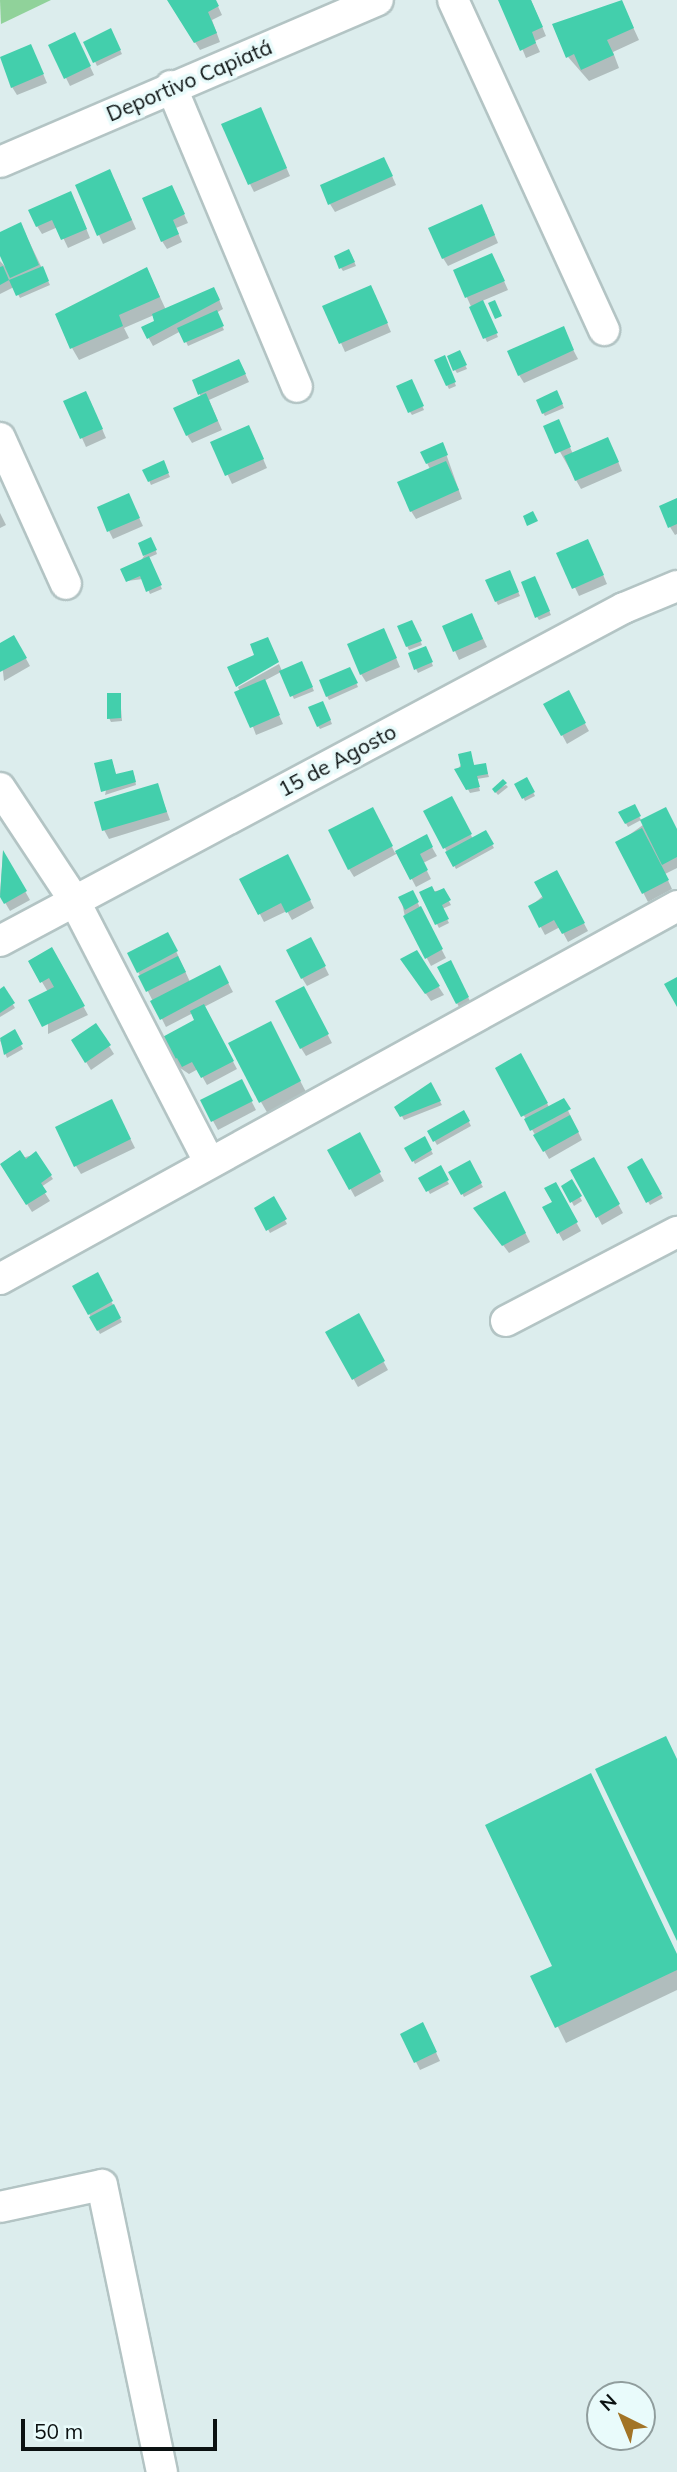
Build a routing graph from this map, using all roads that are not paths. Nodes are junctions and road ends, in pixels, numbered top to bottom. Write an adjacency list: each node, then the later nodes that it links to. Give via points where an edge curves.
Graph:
1 (378, 0): 3 (street, Deportivo Capiatá)
2 (453, 0): 5 (street)
3 (171, 86): 4 (street, Deportivo Capiatá); 6 (street)
4 (0, 162)
5 (604, 330)
6 (297, 387)
7 (0, 438): 8 (street)
8 (66, 584)
9 (677, 586): 11 (street, 15 de Agosto, via 624,608)
10 (0, 788): 11 (street)
11 (74, 900): 13 (street, 15 de Agosto); 14 (street)
12 (677, 906): 14 (street)
13 (0, 942)
14 (209, 1161): 16 (street)
15 (677, 1232): 17 (street)
16 (0, 1279)
17 (506, 1321)
18 (0, 2207): 19 (street, via 102,2185)
19 (162, 2472)

